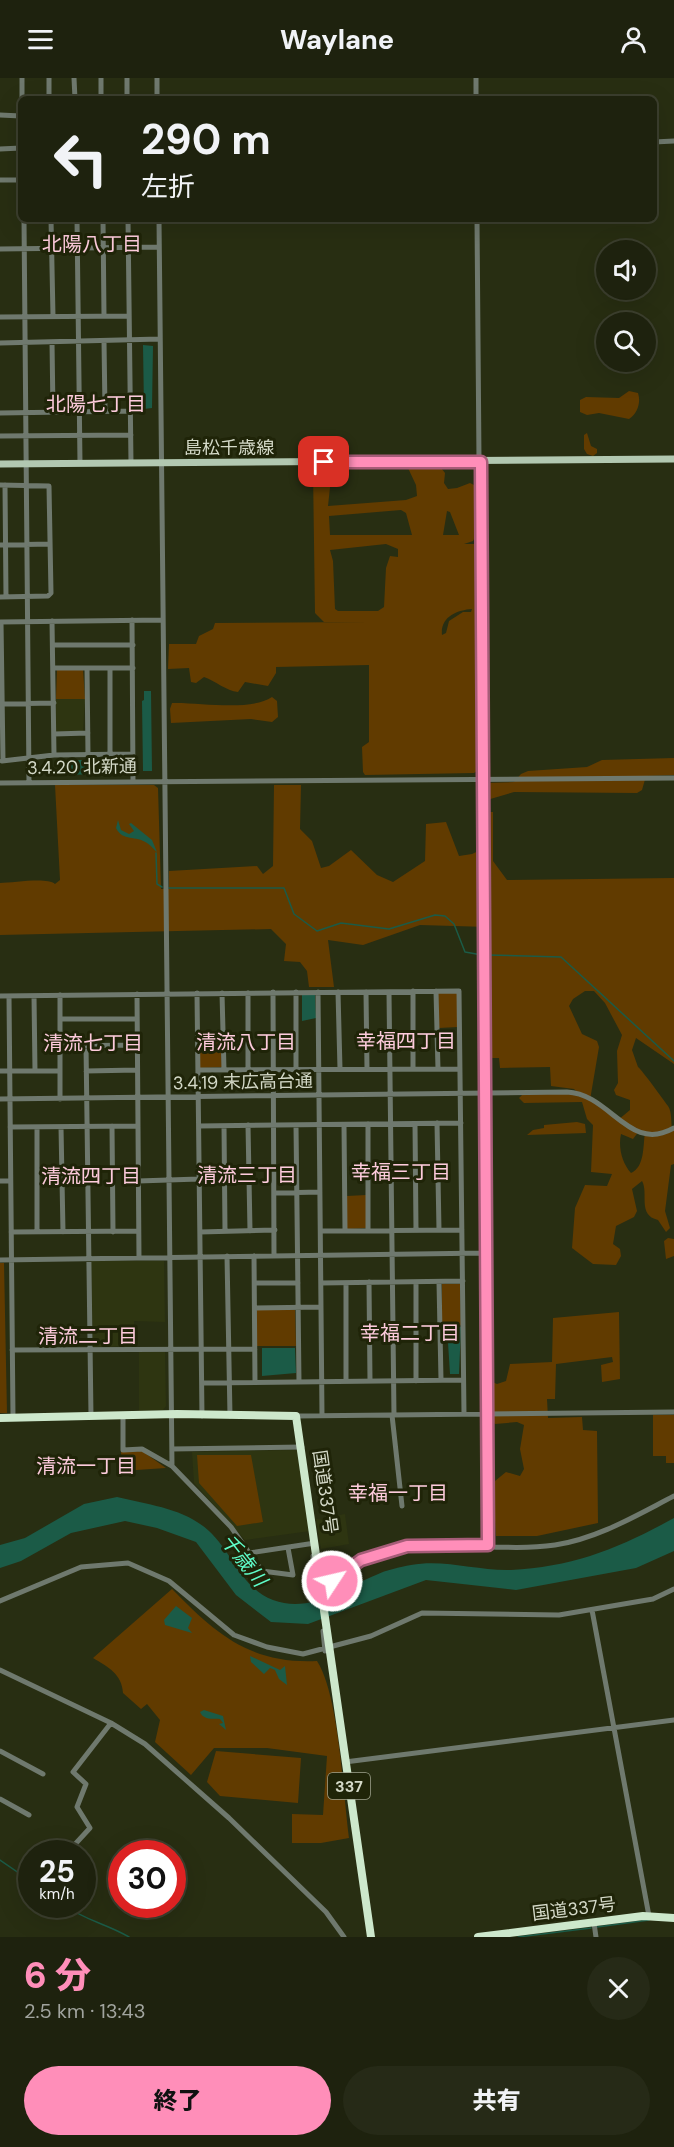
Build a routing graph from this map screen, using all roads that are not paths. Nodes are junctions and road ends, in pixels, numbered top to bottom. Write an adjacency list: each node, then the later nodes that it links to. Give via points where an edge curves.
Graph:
1 (22, 78): 8 (street)
2 (49, 78): 9 (street)
3 (74, 78): 10 (street)
4 (101, 78): 11 (street)
5 (127, 78): 12 (street)
6 (157, 78): 13 (street)
7 (476, 78): 14 (street)
8 (22, 96)
9 (49, 96)
10 (75, 96)
11 (101, 96)
12 (127, 96)
13 (158, 96)
14 (476, 96)
15 (0, 115): 16 (street)
16 (18, 116)
17 (657, 141): 18 (street)
18 (674, 141)
19 (18, 148): 20 (street)
20 (0, 149)
21 (0, 180): 22 (street)
22 (18, 180)
23 (24, 222): 31 (street)
24 (51, 222): 32 (street)
25 (77, 222): 33 (street)
26 (103, 222): 34 (street)
27 (128, 222): 35 (street)
28 (159, 222): 30 (street)
29 (477, 222): 61 (street)
30 (159, 247): 35 (street); 44 (street)
31 (24, 248): 32 (street); 36 (street); 39 (street)
32 (52, 248): 33 (street); 40 (street)
33 (78, 248): 34 (street); 37 (street)
34 (103, 248): 35 (street); 38 (street)
35 (129, 248): 41 (street)
36 (0, 249)
37 (78, 315): 38 (street); 40 (street); 45 (street)
38 (104, 315): 41 (street)
39 (24, 316): 40 (street); 42 (street); 49 (street)
40 (53, 316)
41 (129, 316): 43 (street)
42 (0, 317)
43 (129, 339): 44 (street); 46 (street); 51 (street)
44 (160, 339): 64 (street)
45 (79, 341): 46 (street); 47 (street); 53 (street)
46 (104, 341): 50 (street)
47 (52, 342): 49 (street); 52 (street)
48 (0, 343): 49 (street)
49 (25, 343): 55 (street)
50 (105, 411): 51 (street); 53 (street)
51 (131, 411): 57 (street)
52 (53, 412): 53 (street); 55 (street)
53 (80, 412): 56 (street)
54 (0, 413): 55 (street)
55 (26, 413): 59 (street)
56 (80, 435): 57 (street); 59 (street); 62 (street)
57 (131, 435): 63 (street)
58 (0, 436): 59 (street)
59 (26, 436): 66 (street)
60 (674, 459): 61 (main road, 島松千歳線)
61 (481, 462): 64 (main road, 島松千歳線); 97 (street)
62 (80, 463): 63 (main road, 島松千歳線); 66 (main road, 島松千歳線)
63 (131, 463): 64 (main road, 島松千歳線)
64 (161, 463): 75 (street)
65 (0, 464): 66 (main road, 島松千歳線)
66 (26, 464): 68 (street)
67 (2, 484): 68 (street); 71 (street)
68 (26, 484): 69 (street); 70 (street, via 49,486)
69 (27, 544): 70 (street); 71 (street); 73 (street)
70 (50, 544): 73 (street, via 51,595)
71 (3, 545): 72 (street)
72 (3, 597): 73 (street)
73 (27, 597): 78 (street)
74 (132, 620): 75 (street); 76 (street); 80 (street)
75 (163, 620): 98 (street)
76 (52, 621): 78 (street); 79 (street)
77 (1, 622): 78 (street); 87 (street)
78 (27, 622): 85 (street)
79 (53, 645): 80 (street); 81 (street)
80 (133, 645): 84 (street)
81 (53, 668): 82 (street); 86 (street)
82 (87, 668): 83 (street); 88 (street)
83 (110, 668): 84 (street); 93 (street)
84 (133, 668): 90 (street)
85 (28, 703): 86 (street); 87 (street); 94 (street)
86 (54, 703): 89 (street)
87 (1, 704): 95 (street)
88 (88, 733): 89 (street); 92 (street)
89 (54, 734): 91 (street)
90 (133, 754): 93 (street); 99 (street)
91 (54, 755): 92 (street); 94 (street)
92 (88, 755): 93 (street)
93 (110, 755)
94 (28, 760): 95 (street); 100 (street)
95 (1, 761)
96 (674, 778): 97 (street, 3.4.20 北新通)
97 (482, 779): 98 (street, 3.4.20 北新通); 142 (street)
98 (164, 780): 99 (street, 3.4.20 北新通); 110 (street)
99 (134, 781): 100 (street, 3.4.20 北新通)
100 (29, 782): 101 (street, 3.4.20 北新通)
101 (0, 783)
102 (413, 991): 103 (street); 109 (street); 130 (street)
103 (436, 991): 131 (street); 132 (street, via 459,991)
104 (273, 992): 105 (street); 113 (street); 124 (street)
105 (296, 992): 106 (street); 125 (street)
106 (318, 992): 107 (street); 126 (street)
107 (338, 992): 108 (street); 127 (street)
108 (366, 992): 109 (street); 128 (street)
109 (389, 992): 129 (street)
110 (168, 993): 111 (street); 114 (street); 149 (street)
111 (197, 993): 112 (street); 134 (street)
112 (222, 993): 113 (street); 135 (street)
113 (248, 993): 136 (street)
114 (137, 994): 115 (street); 120 (street)
115 (60, 995): 118 (street); 119 (street)
116 (0, 996): 117 (street)
117 (9, 996): 118 (street); 138 (street)
118 (34, 996): 139 (street)
119 (60, 1019): 120 (street); 122 (street)
120 (137, 1019): 121 (street)
121 (137, 1045): 123 (street); 133 (street)
122 (60, 1046): 123 (street); 140 (street)
123 (86, 1046): 141 (street)
124 (274, 1069): 125 (street); 136 (street); 147 (street)
125 (296, 1069): 126 (street)
126 (320, 1069): 127 (street); 144 (street)
127 (340, 1069): 128 (street)
128 (367, 1069): 129 (street)
129 (391, 1069): 130 (street); 145 (street)
130 (413, 1069): 131 (street)
131 (438, 1069): 132 (street)
132 (460, 1069): 143 (street)
133 (137, 1070): 141 (street); 148 (street)
134 (198, 1070): 135 (street); 146 (street)
135 (224, 1070): 136 (street)
136 (248, 1070)
137 (0, 1071): 138 (street)
138 (10, 1071): 139 (street); 151 (street)
139 (35, 1071): 140 (street)
140 (60, 1071): 152 (street)
141 (86, 1071): 153 (street)
142 (486, 1094): 143 (street, 3.4.19 末広高台通); 172 (street, 3.4.19 末広高台通, via 573,1093 591,1098 642,1135 660,1136); 198 (street)
143 (461, 1095): 145 (street, 3.4.19 末広高台通); 155 (street)
144 (320, 1096): 145 (street, 3.4.19 末広高台通); 147 (street, 3.4.19 末広高台通); 163 (street)
145 (391, 1096): 157 (street)
146 (198, 1097): 147 (street, 3.4.19 末広高台通); 149 (street, 3.4.19 末広高台通); 167 (street)
147 (275, 1097): 161 (street)
148 (138, 1098): 149 (street, 3.4.19 末広高台通); 153 (street, 3.4.19 末広高台通); 159 (street)
149 (168, 1098): 173 (street)
150 (0, 1099): 151 (street, 3.4.19 末広高台通)
151 (10, 1099): 152 (street, 3.4.19 末広高台通); 169 (street)
152 (60, 1099): 153 (street, 3.4.19 末広高台通)
153 (86, 1099): 165 (street)
154 (437, 1123): 155 (street); 158 (street); 186 (street)
155 (461, 1123): 187 (street)
156 (368, 1124): 157 (street); 164 (street); 183 (street)
157 (391, 1124): 158 (street); 184 (street)
158 (415, 1124): 185 (street)
159 (138, 1125): 166 (street); 177 (street)
160 (248, 1125): 161 (street); 168 (street); 189 (street)
161 (275, 1125): 162 (street); 180 (street)
162 (296, 1125): 163 (street); 178 (street)
163 (320, 1125): 164 (street); 179 (street)
164 (344, 1125): 182 (street)
165 (87, 1126): 166 (street); 171 (street); 194 (street)
166 (112, 1126): 195 (street)
167 (199, 1126): 168 (street); 174 (street)
168 (224, 1126): 197 (street)
169 (10, 1127): 170 (street); 176 (street)
170 (37, 1127): 171 (street); 192 (street)
171 (61, 1127): 193 (street)
172 (674, 1128)
173 (169, 1179): 174 (street); 177 (street); 208 (street)
174 (199, 1179): 196 (street)
175 (0, 1181): 176 (street)
176 (10, 1181): 191 (street)
177 (138, 1181): 188 (street)
178 (297, 1192): 179 (street); 180 (street); 205 (street)
179 (320, 1192): 190 (street)
180 (275, 1193): 181 (street)
181 (275, 1230): 189 (street); 204 (street)
182 (345, 1230): 183 (street); 190 (street)
183 (368, 1230): 184 (street)
184 (392, 1230): 185 (street); 201 (street)
185 (416, 1230): 186 (street)
186 (440, 1230): 187 (street)
187 (462, 1230): 199 (street)
188 (138, 1231): 195 (street); 207 (street)
189 (250, 1231): 197 (street)
190 (321, 1231): 200 (street)
191 (11, 1232): 192 (street); 211 (street)
192 (37, 1232): 193 (street)
193 (63, 1232): 194 (street)
194 (89, 1232): 195 (street); 209 (street)
195 (113, 1232)
196 (200, 1232): 197 (street); 206 (street)
197 (225, 1232)
198 (486, 1253): 199 (street); 242 (street)
199 (463, 1254): 201 (street); 212 (street)
200 (320, 1255): 201 (street); 205 (street); 219 (street)
201 (392, 1255): 214 (street)
202 (227, 1256): 203 (street); 206 (street); 229 (street)
203 (254, 1256): 204 (street); 217 (street)
204 (274, 1256): 205 (street)
205 (298, 1256): 218 (street)
206 (201, 1257): 208 (street); 228 (street)
207 (139, 1258): 208 (street); 209 (street)
208 (170, 1258): 224 (street)
209 (89, 1259): 211 (street); 227 (street)
210 (0, 1260): 211 (street)
211 (11, 1260): 226 (street)
212 (463, 1281): 216 (street); 231 (street)
213 (369, 1282): 214 (street); 220 (street); 232 (street)
214 (392, 1282): 215 (street); 233 (street)
215 (416, 1282): 216 (street); 234 (street)
216 (439, 1282): 230 (street)
217 (255, 1283): 218 (street); 222 (street)
218 (298, 1283): 223 (street)
219 (321, 1283): 220 (street); 221 (street)
220 (346, 1283): 239 (street)
221 (321, 1307): 223 (street); 238 (street)
222 (255, 1308): 223 (street); 225 (street)
223 (298, 1308): 237 (street)
224 (170, 1349): 227 (street); 228 (street); 243 (street)
225 (255, 1349): 229 (street); 236 (street)
226 (12, 1350): 227 (street); 253 (street)
227 (90, 1350): 248 (street)
228 (201, 1350): 229 (street); 240 (street)
229 (229, 1350): 235 (street)
230 (441, 1380): 231 (street); 234 (street)
231 (463, 1380): 244 (street)
232 (370, 1381): 233 (street); 239 (street)
233 (393, 1381): 234 (street); 247 (street)
234 (416, 1381)
235 (229, 1382): 236 (street); 240 (street); 250 (street)
236 (255, 1382): 237 (street)
237 (299, 1382): 238 (street)
238 (322, 1382): 239 (street); 246 (street)
239 (346, 1382)
240 (202, 1383): 249 (street)
241 (674, 1412): 242 (street)
242 (486, 1413): 244 (street); 260 (street)
243 (171, 1414): 245 (highway); 249 (highway); 255 (street)
244 (464, 1414): 247 (street)
245 (123, 1415): 248 (highway); 256 (street, via 123,1450 142,1449)
246 (322, 1415): 247 (street); 251 (street)
247 (393, 1415): 258 (street)
248 (91, 1416): 253 (highway)
249 (202, 1416): 250 (highway)
250 (230, 1416): 251 (highway)
251 (296, 1416): 254 (highway, 国道337号 / 337)
252 (0, 1418): 253 (highway)
253 (13, 1418)
254 (302, 1447): 255 (street); 259 (highway, 国道337号 / 337)
255 (172, 1449): 256 (street)
256 (172, 1466): 262 (street, via 231,1527)
257 (674, 1496): 260 (street, via 571,1541 537,1546)
258 (402, 1506)
259 (316, 1544): 261 (street); 263 (highway, 国道337号 / 337)
260 (488, 1545): 263 (street, via 407,1546 361,1560)
261 (288, 1548): 262 (street); 262 (street, via 293,1575 262,1571)
262 (249, 1552)
263 (320, 1581): 267 (highway, 国道337号 / 337)
264 (674, 1589): 266 (street, via 653,1599)
265 (0, 1601): 267 (street, via 81,1567 128,1563 169,1581 234,1635 303,1654)
266 (592, 1610): 267 (street, via 542,1616 422,1613 371,1636); 271 (street)
267 (327, 1648): 273 (highway, 国道337号 / 337)
268 (0, 1670): 270 (street)
269 (674, 1720): 271 (street)
270 (111, 1722): 277 (street, via 73,1773 86,1784 77,1807 90,1828); 281 (street, via 145,1744 214,1803 326,1912)
271 (614, 1728): 273 (street); 278 (street)
272 (0, 1751): 274 (street)
273 (345, 1762): 282 (highway, 国道337号 / 337)
274 (43, 1774)
275 (0, 1799): 276 (street)
276 (29, 1815)
277 (79, 1840)
278 (649, 1916): 279 (highway, 国道337号); 280 (highway, 国道337号)
279 (674, 1918)
280 (594, 1923): 283 (highway, 国道337号); 284 (street)
281 (344, 1937)
282 (371, 1937)
283 (478, 1937)
284 (596, 1937)

